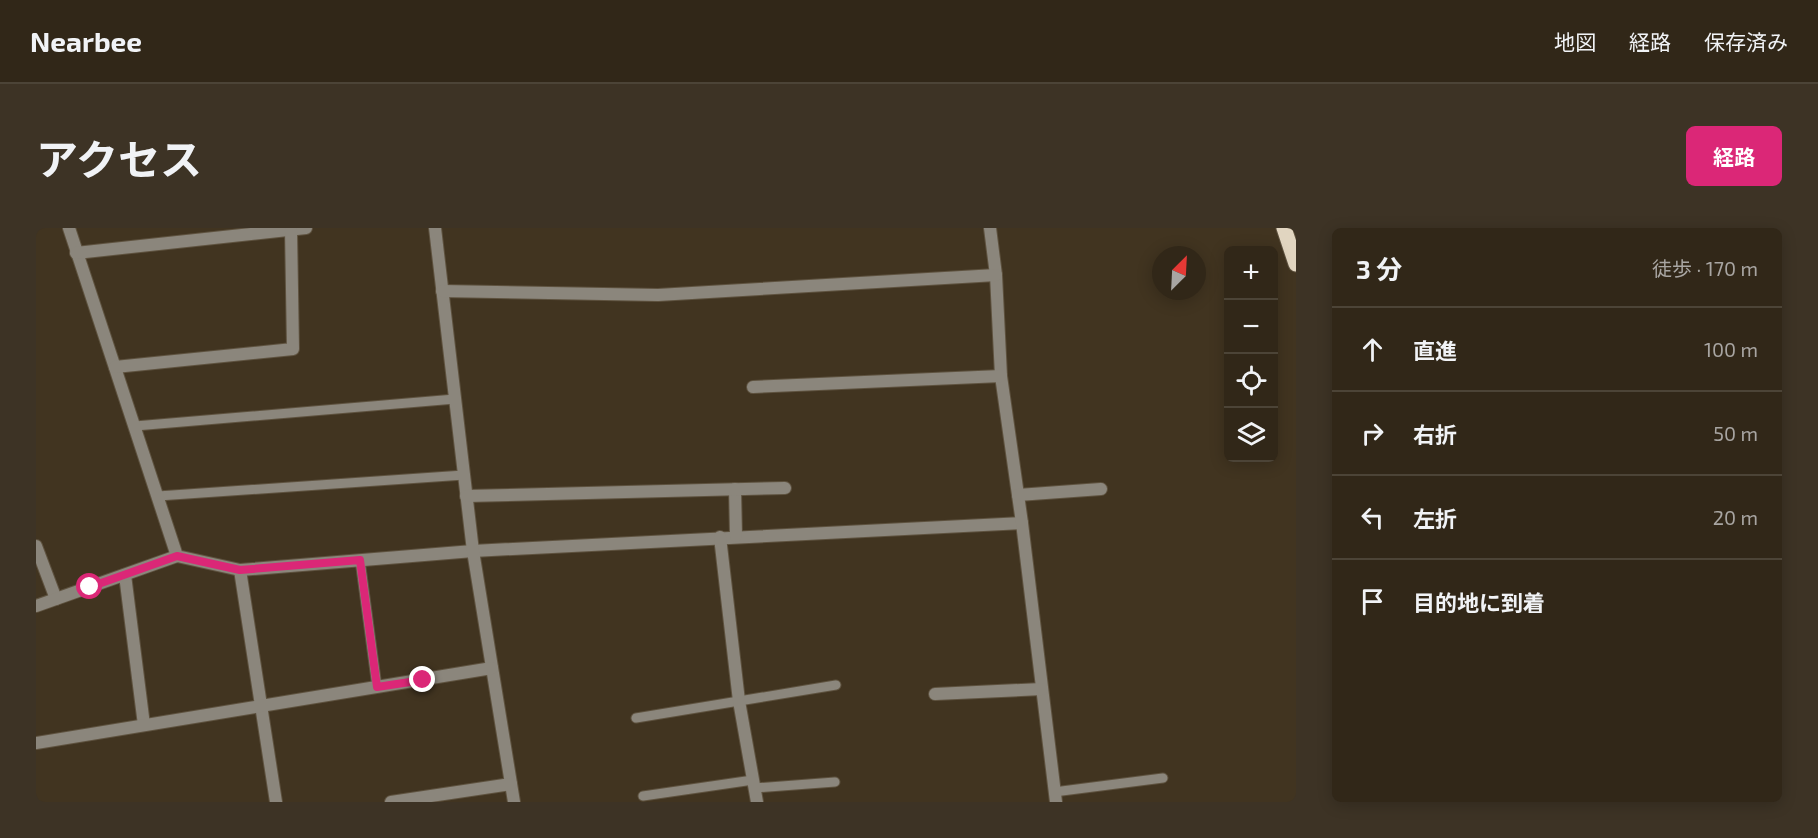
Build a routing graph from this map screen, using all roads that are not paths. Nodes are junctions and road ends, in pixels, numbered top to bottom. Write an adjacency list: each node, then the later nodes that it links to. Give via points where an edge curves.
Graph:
1 (69, 228): 8 (street)
2 (306, 228): 6 (street)
3 (435, 228): 11 (street)
4 (990, 228): 10 (street)
5 (1284, 228): 9 (main road)
6 (291, 230): 7 (street); 12 (street, via 293,349)
7 (197, 234): 8 (street)
8 (76, 253): 12 (street)
9 (1296, 264)
10 (996, 275): 11 (street, via 658,295); 13 (street)
11 (442, 291): 15 (street)
12 (115, 367): 16 (street)
13 (1001, 376): 14 (street); 21 (street)
14 (753, 387)
15 (455, 399): 16 (lane); 17 (street)
16 (135, 426): 22 (street)
17 (464, 475): 22 (lane); 23 (street)
18 (785, 488): 19 (street)
19 (735, 489): 23 (street); 25 (street)
20 (1101, 489): 21 (street)
21 (1018, 495): 24 (street)
22 (158, 496): 29 (street)
23 (466, 496): 28 (street)
24 (1022, 523): 25 (street); 38 (street)
25 (736, 536): 26 (street)
26 (720, 537): 28 (street); 40 (street)
27 (36, 546): 33 (street)
28 (473, 551): 30 (street); 35 (street)
29 (177, 556): 31 (street); 32 (street)
30 (360, 560): 31 (street); 37 (lane)
31 (240, 570): 41 (street)
32 (125, 574): 33 (street); 43 (street)
33 (56, 599): 34 (street)
34 (36, 606)
35 (492, 668): 37 (street); 47 (street)
36 (836, 685): 40 (lane)
37 (377, 687): 41 (street)
38 (1042, 689): 39 (street); 50 (street)
39 (934, 694)
40 (739, 701): 42 (lane); 48 (street)
41 (261, 706): 43 (street); 51 (street)
42 (636, 718)
43 (144, 725): 44 (street)
44 (36, 743)
45 (1163, 778): 50 (lane)
46 (835, 782): 48 (lane)
47 (511, 784): 52 (street); 53 (street)
48 (754, 784): 49 (lane); 54 (street)
49 (644, 796)
50 (1055, 797)
51 (276, 802)
52 (391, 802)
53 (514, 802)
54 (757, 802)

